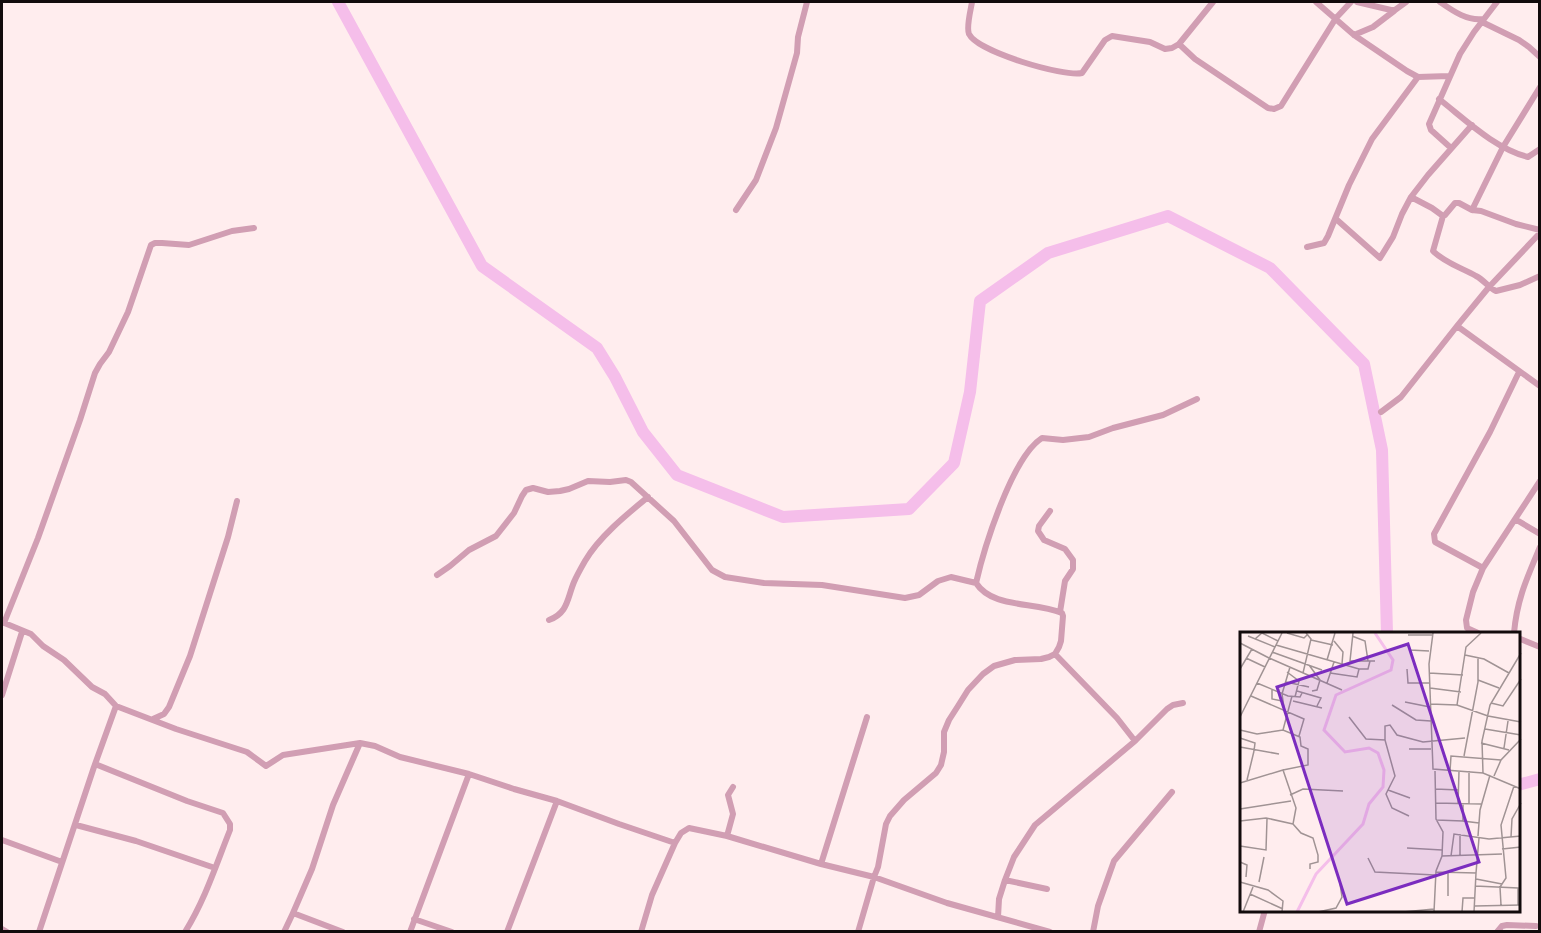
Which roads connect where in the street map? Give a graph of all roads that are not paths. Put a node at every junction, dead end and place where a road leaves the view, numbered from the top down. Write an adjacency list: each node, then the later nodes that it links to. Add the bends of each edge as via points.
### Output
1 (807, 2): 25 (street, via 783,107 756,180)
2 (972, 2): 14 (street, via 968,30 973,39 1049,71 1082,73 1112,36 1150,42 1165,49)
3 (1213, 2): 14 (street)
4 (1316, 2): 11 (street)
5 (1351, 2): 11 (street)
6 (1357, 2): 10 (street)
7 (1406, 2): 10 (street)
8 (1442, 2): 12 (street, via 1467,18)
9 (1497, 2): 12 (street)
10 (1395, 10): 13 (street)
11 (1336, 18): 13 (street); 14 (street, via 1281,106 1274,109 1195,59)
12 (1482, 20): 15 (street, via 1519,40); 16 (street)
13 (1354, 36): 17 (street)
14 (1179, 44)
15 (1539, 57)
16 (1449, 76): 17 (street); 19 (street)
17 (1418, 77): 28 (street, via 1372,139)
18 (1539, 87): 21 (street)
19 (1439, 99): 20 (street); 22 (street, via 1429,126)
20 (1472, 125): 21 (street); 22 (street)
21 (1503, 147): 23 (street, via 1528,157); 26 (street)
22 (1451, 148): 24 (street)
23 (1539, 149)
24 (1411, 198): 27 (street); 28 (street, via 1380,258)
25 (736, 210)
26 (1472, 210): 27 (street, via 1457,202); 30 (street)
27 (1443, 216): 33 (street, via 1434,252)
28 (1336, 219): 31 (street, via 1324,243)
29 (254, 228): 51 (street, via 189,245 151,245 128,312 95,373 38,538)
30 (1539, 232): 33 (street)
31 (1307, 247)
32 (1539, 276): 33 (street, via 1500,291)
33 (1489, 287): 34 (street)
34 (1457, 326): 35 (street); 38 (street, via 1401,397)
35 (1519, 372): 36 (street); 46 (street, via 1434,534 1435,543)
36 (1539, 386)
37 (1197, 399): 48 (street, via 1163,415 1089,437 1039,439 1019,465 1004,498)
38 (1381, 412)
39 (1539, 481): 43 (street)
40 (648, 497): 47 (street, via 628,480 588,481 551,492 530,488 496,536 463,553); 48 (street, via 684,532 707,565 725,577 822,585 905,598 919,595 951,577); 50 (street, via 623,517 586,559 564,610)
41 (237, 501): 62 (street, via 190,656 169,707)
42 (1050, 511): 49 (street, via 1038,531 1044,540 1065,549 1073,564 1065,580)
43 (1515, 519): 44 (street); 46 (street)
44 (1539, 534)
45 (1539, 547): 54 (street, via 1519,599)
46 (1483, 568): 53 (street, via 1466,620 1467,628)
47 (436, 575)
48 (976, 583): 49 (street, via 1001,601)
49 (1060, 612): 57 (street, via 1063,616)
50 (549, 620)
51 (3, 623): 52 (street)
52 (22, 632): 58 (street); 60 (street, via 31,634)
53 (1476, 632)
54 (1514, 632)
55 (1520, 639): 56 (street)
56 (1539, 647)
57 (1055, 654): 63 (street); 77 (street, via 994,666 968,690 944,732 941,765 890,816)
58 (2, 695)
59 (1183, 703): 63 (street, via 1167,709)
60 (117, 706): 62 (street); 65 (street)
61 (867, 717): 75 (street)
62 (152, 719): 64 (street, via 247,752 266,766 283,755)
63 (1135, 741): 78 (street, via 1035,825 1014,857)
64 (360, 743): 66 (street); 81 (street)
65 (95, 764): 70 (street); 76 (street, via 223,813 230,830)
66 (469, 774): 69 (street); 83 (street)
67 (733, 787): 71 (street, via 728,795 732,814)
68 (1172, 792): 97 (street, via 1112,865)
69 (557, 801): 73 (street); 93 (street)
70 (76, 825): 74 (street); 76 (street)
71 (727, 836): 73 (street, via 688,828); 75 (street)
72 (2, 840): 74 (street)
73 (675, 843): 94 (street)
74 (62, 862): 87 (street)
75 (821, 864): 77 (street)
76 (215, 868): 88 (street)
77 (874, 877): 82 (street); 95 (street)
78 (1005, 880): 79 (street); 82 (street)
79 (1047, 890)
80 (1264, 912): 98 (street)
81 (293, 913): 89 (street); 90 (street)
82 (998, 917): 96 (street)
83 (414, 919): 91 (street); 92 (street)
84 (1536, 926): 99 (street, via 1507,925)
85 (2, 929): 86 (street)
86 (6, 932)
87 (39, 932)
88 (185, 932)
89 (284, 932)
90 (343, 932)
91 (410, 932)
92 (452, 932)
93 (507, 932)
94 (641, 932)
95 (858, 932)
96 (1050, 932)
97 (1093, 932)
98 (1259, 932)
99 (1497, 932)

